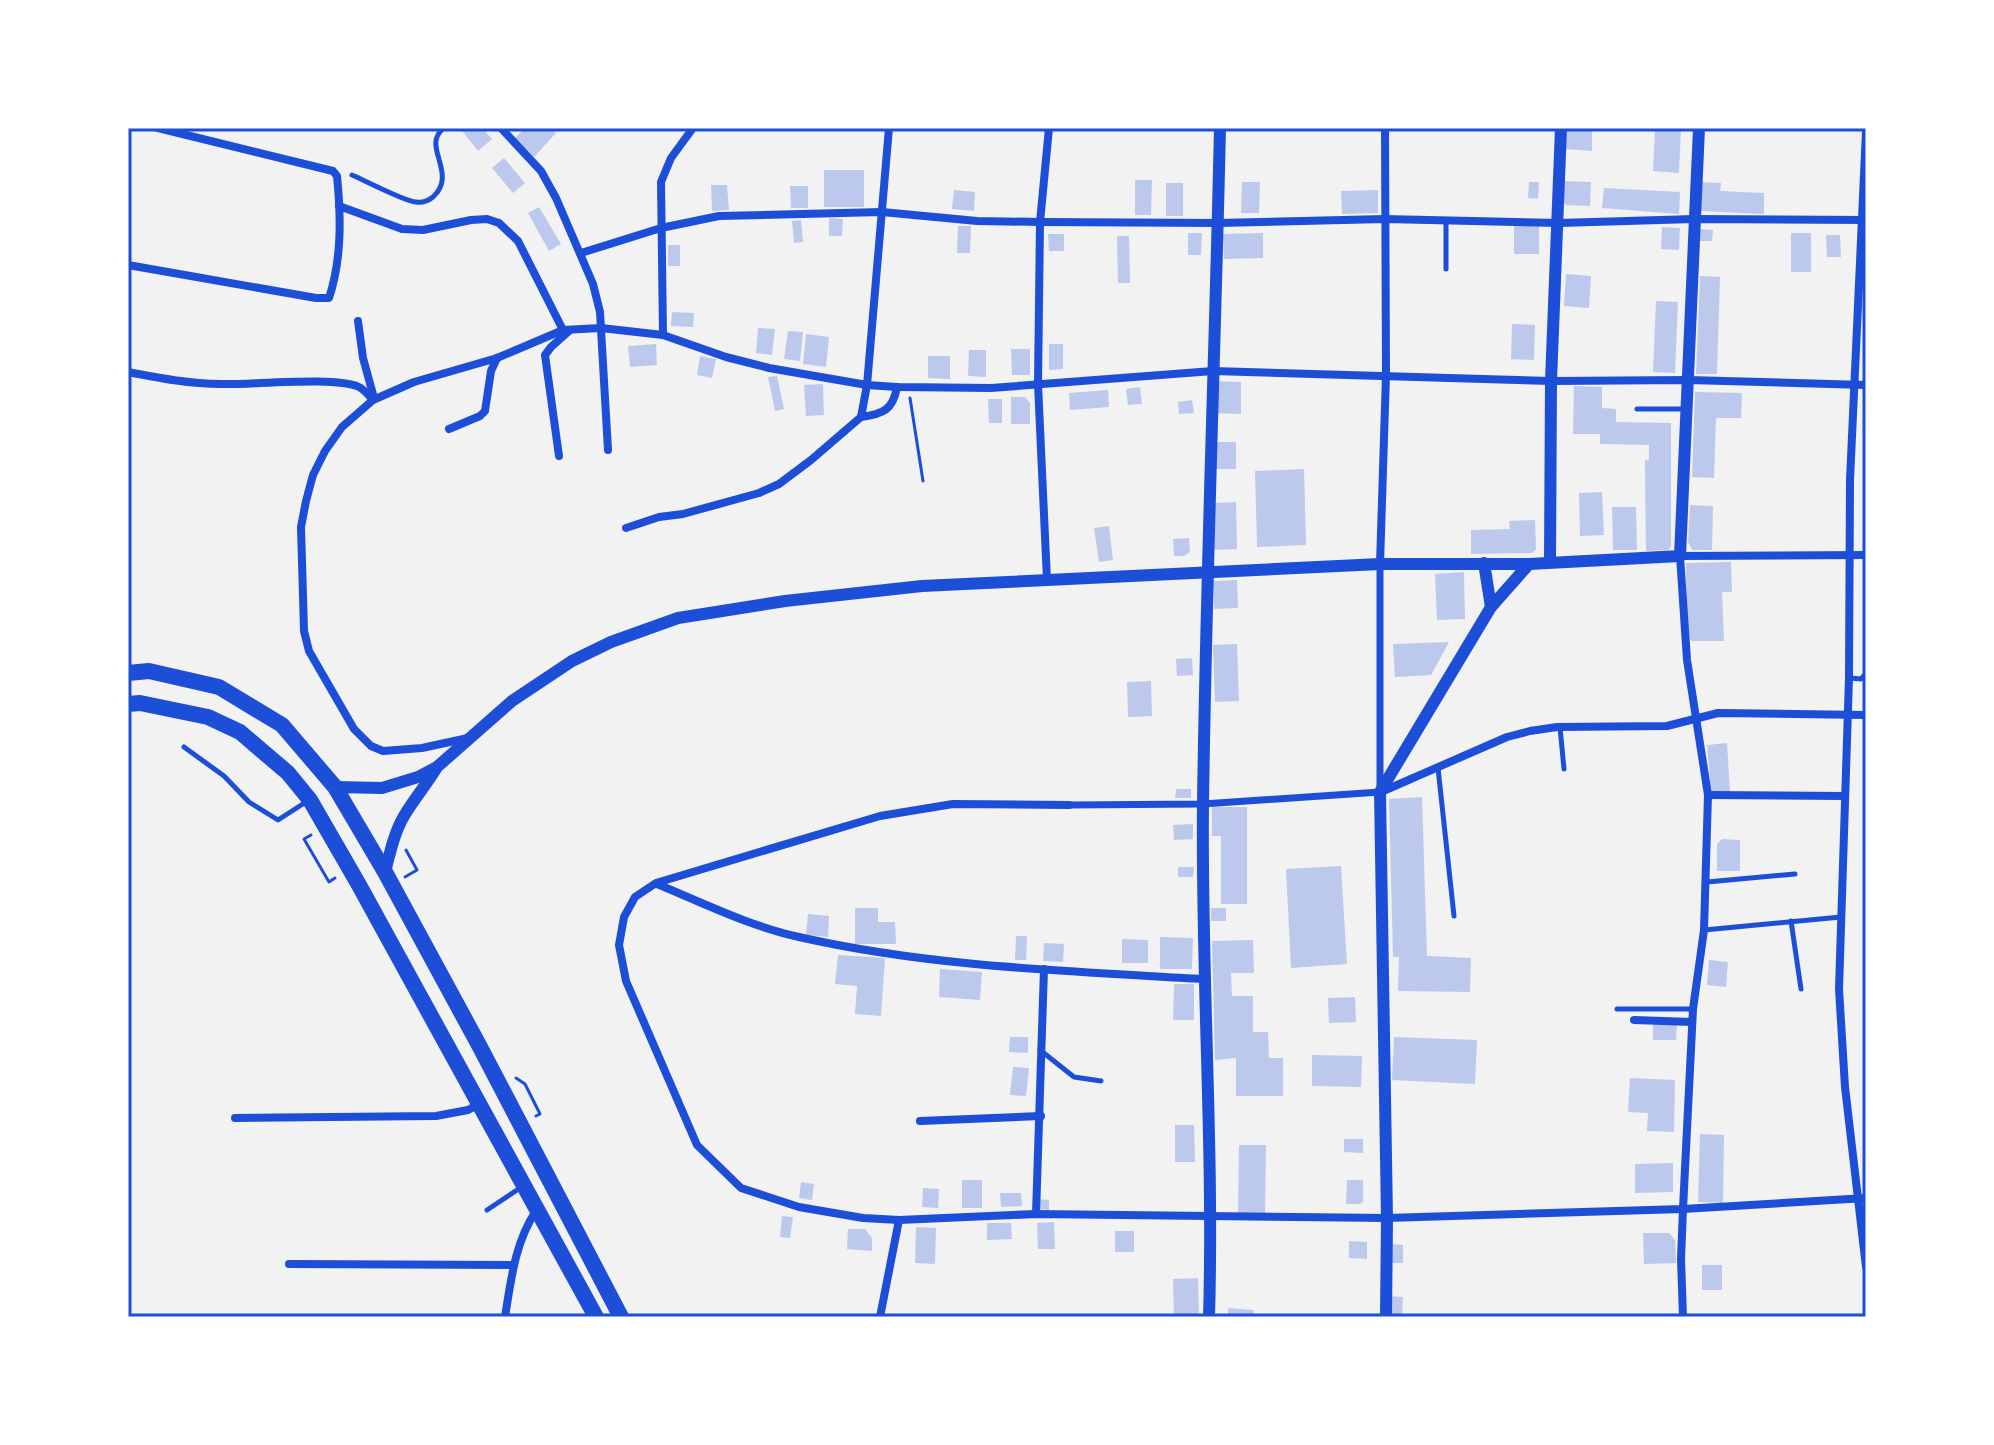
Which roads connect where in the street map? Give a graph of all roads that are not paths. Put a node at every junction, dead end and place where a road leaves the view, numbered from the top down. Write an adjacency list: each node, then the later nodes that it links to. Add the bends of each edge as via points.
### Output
1 (158, 128): 13 (street, via 328,168 337,176)
2 (444, 128): 12 (lane, via 435,140 443,181 429,201 414,203)
3 (501, 128): 23 (street, via 541,171)
4 (693, 128): 22 (street, via 661,182)
5 (889, 128): 14 (street)
6 (1049, 128): 19 (street)
7 (1220, 128): 20 (street)
8 (1385, 128): 15 (street)
9 (1561, 128): 21 (street)
10 (1699, 128): 16 (street)
11 (1866, 131): 18 (street)
12 (352, 175)
13 (339, 206): 24 (street, via 329,298); 28 (street, via 402,229 487,219 499,223 518,241)
14 (882, 212): 19 (street); 22 (street, via 719,216); 38 (street)
15 (1385, 219): 17 (street); 20 (street); 33 (street)
16 (1694, 219): 18 (street); 21 (street); 34 (street)
17 (1446, 220): 21 (street); 25 (lane)
18 (1863, 220): 37 (street)
19 (1040, 222): 20 (street); 36 (street)
20 (1218, 223): 31 (street)
21 (1559, 223): 35 (street)
22 (661, 228): 23 (street); 29 (street)
23 (581, 253): 27 (street)
24 (128, 265)
25 (1446, 269)
26 (358, 321): 41 (street)
27 (601, 328): 28 (street); 29 (street); 46 (street)
28 (568, 329): 30 (street); 47 (street, via 545,355)
29 (663, 335): 38 (street, via 769,368)
30 (497, 358): 41 (street); 45 (street, via 485,411)
31 (1213, 371): 33 (street); 36 (street); 56 (street)
32 (128, 372): 41 (street, via 223,385 339,384 361,388)
33 (1386, 375): 35 (street); 54 (street)
34 (1688, 380): 35 (street); 37 (street); 43 (street)
35 (1551, 381): 52 (street)
36 (1038, 384): 40 (street); 57 (street)
37 (1856, 384): 39 (street); 49 (street)
38 (867, 385): 40 (street); 44 (street)
39 (1866, 385)
40 (897, 387): 44 (street, via 891,406)
41 (374, 399): 67 (street, via 342,427 325,451 306,501 301,608 309,651 354,729 371,746 383,751 422,748)
42 (1637, 409): 43 (lane)
43 (1686, 409): 51 (street)
44 (861, 417): 48 (street, via 779,484)
45 (449, 429)
46 (608, 450)
47 (559, 456)
48 (626, 528)
49 (1848, 555): 50 (street); 51 (street); 61 (street)
50 (1866, 555)
51 (1680, 556): 52 (street); 65 (street)
52 (1550, 562): 55 (street)
53 (1484, 563): 54 (street); 55 (street); 58 (street)
54 (1380, 564): 56 (street); 73 (street)
55 (1529, 564): 58 (street)
56 (1210, 572): 57 (street); 77 (street)
57 (1047, 580): 67 (street, via 922,586 678,618 572,661)
58 (1491, 607): 73 (street)
59 (128, 673): 72 (highway, via 149,671 219,687 282,725)
60 (1866, 673): 61 (lane, via 1861,679)
61 (1849, 678): 63 (street)
62 (128, 704): 76 (highway, via 208,717 240,732 288,773)
63 (1846, 714): 64 (street); 65 (street, via 1718,713); 75 (street)
64 (1866, 715)
65 (1696, 718): 66 (street, via 1667,726); 74 (street)
66 (1560, 727): 70 (street, via 1507,737); 71 (lane)
67 (468, 738): 69 (street)
68 (184, 747): 76 (lane, via 278,820)
69 (437, 767): 72 (street, via 382,788); 79 (street, via 396,833)
70 (1438, 768): 73 (street); 83 (lane)
71 (1564, 769)
72 (335, 787): 79 (highway)
73 (1380, 792): 77 (street); 107 (street)
74 (1708, 795): 75 (street); 81 (street)
75 (1843, 796): 84 (street)
76 (310, 800): 96 (highway)
77 (1203, 804): 78 (street); 88 (street)
78 (1069, 805): 82 (street, via 953,804 880,816)
79 (385, 872): 114 (highway)
80 (1795, 874): 81 (lane)
81 (1707, 882): 86 (street)
82 (656, 883): 87 (street, via 798,937 954,962); 108 (street, via 635,897 624,917 619,945 626,981 697,1145 741,1188 799,1207)
83 (1454, 916)
84 (1841, 917): 85 (lane); 101 (street, via 1844,1073)
85 (1791, 921): 86 (lane); 89 (lane)
86 (1704, 930): 91 (street)
87 (1044, 969): 88 (street); 94 (street)
88 (1203, 979): 106 (street)
89 (1801, 989)
90 (1617, 1009): 91 (lane)
91 (1693, 1009): 93 (street)
92 (1634, 1020): 93 (street)
93 (1692, 1022): 102 (street)
94 (1039, 1049): 95 (lane, via 1074,1077); 97 (street)
95 (1101, 1081)
96 (479, 1104): 98 (street, via 436,1116); 100 (highway)
97 (1041, 1116): 99 (street); 105 (street)
98 (235, 1118)
99 (920, 1121)
100 (524, 1186): 103 (lane); 104 (highway)
101 (1863, 1198): 102 (street); 111 (street)
102 (1683, 1209): 107 (street); 118 (street)
103 (487, 1210)
104 (537, 1211): 110 (street); 113 (highway)
105 (1036, 1214): 106 (street); 108 (street)
106 (1212, 1217): 107 (street); 116 (street)
107 (1387, 1218): 117 (street)
108 (899, 1220): 115 (street)
109 (289, 1264): 110 (street)
110 (513, 1265): 112 (street)
111 (1866, 1267)
112 (505, 1317)
113 (596, 1317)
114 (621, 1317)
115 (880, 1317)
116 (1209, 1317)
117 (1386, 1317)
118 (1683, 1317)

